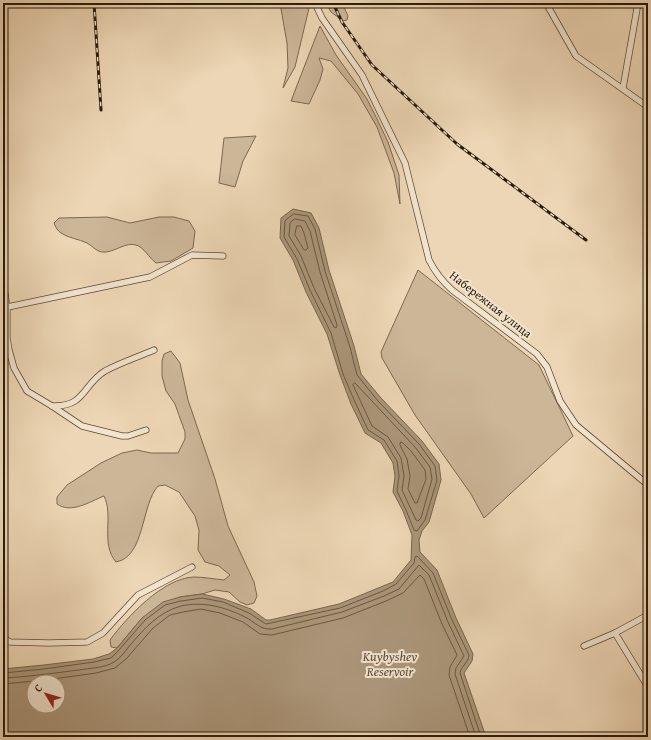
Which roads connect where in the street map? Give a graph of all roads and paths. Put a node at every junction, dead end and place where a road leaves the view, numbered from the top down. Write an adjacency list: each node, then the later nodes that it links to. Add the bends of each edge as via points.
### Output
1 (315, 3): 12 (street, Набережная улица, via 322,18 362,75 405,163 429,260 435,272 452,290 537,354 547,367 560,401 576,425)
2 (546, 3): 4 (street, via 576,56)
3 (638, 3): 4 (street)
4 (623, 88): 5 (street)
5 (648, 107)
6 (223, 256): 8 (street, via 192,256 150,277)
7 (3, 280): 8 (street)
8 (5, 308): 10 (street, via 7,338 14,368 27,391)
9 (154, 350): 10 (street, via 104,372 69,405)
10 (52, 406): 11 (street, via 75,423 91,429 122,436)
11 (146, 430)
12 (648, 485)
13 (192, 567): 16 (street, via 138,595 103,633 87,642 10,642)
14 (648, 615): 15 (street)
15 (615, 633): 17 (street); 18 (street)
16 (3, 638)
17 (584, 646)
18 (648, 687)

